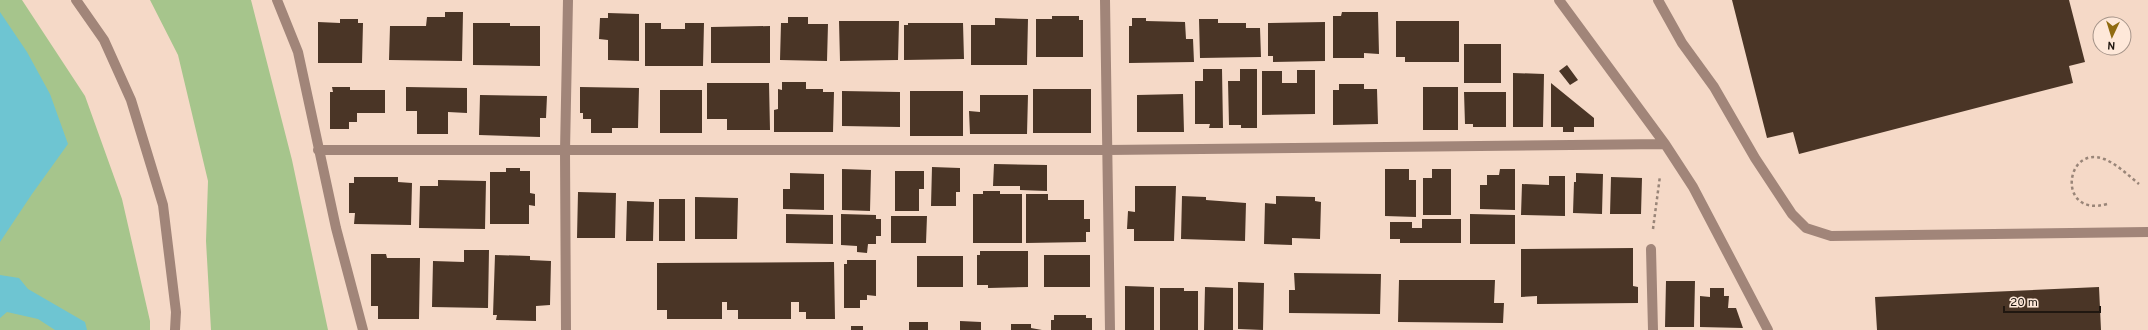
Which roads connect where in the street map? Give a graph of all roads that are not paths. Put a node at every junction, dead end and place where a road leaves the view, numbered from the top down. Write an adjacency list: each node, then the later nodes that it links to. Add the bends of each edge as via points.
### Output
1 (76, 0): 13 (street, via 104,40 131,100 163,205 176,312)
2 (277, 0): 8 (street, via 298,52)
3 (568, 0): 10 (street)
4 (1105, 0): 9 (street)
5 (1559, 0): 7 (street)
6 (1658, 0): 11 (street, via 1682,43 1714,88 1759,164 1792,214 1806,228 1832,236)
7 (1665, 144): 9 (street); 18 (street, via 1693,187)
8 (318, 150): 10 (street); 14 (street)
9 (1108, 150): 10 (street); 16 (street)
10 (565, 151): 15 (street)
11 (2148, 232)
12 (1651, 249): 17 (street)
13 (175, 330)
14 (363, 330)
15 (566, 330)
16 (1110, 330)
17 (1653, 330)
18 (1768, 330)

